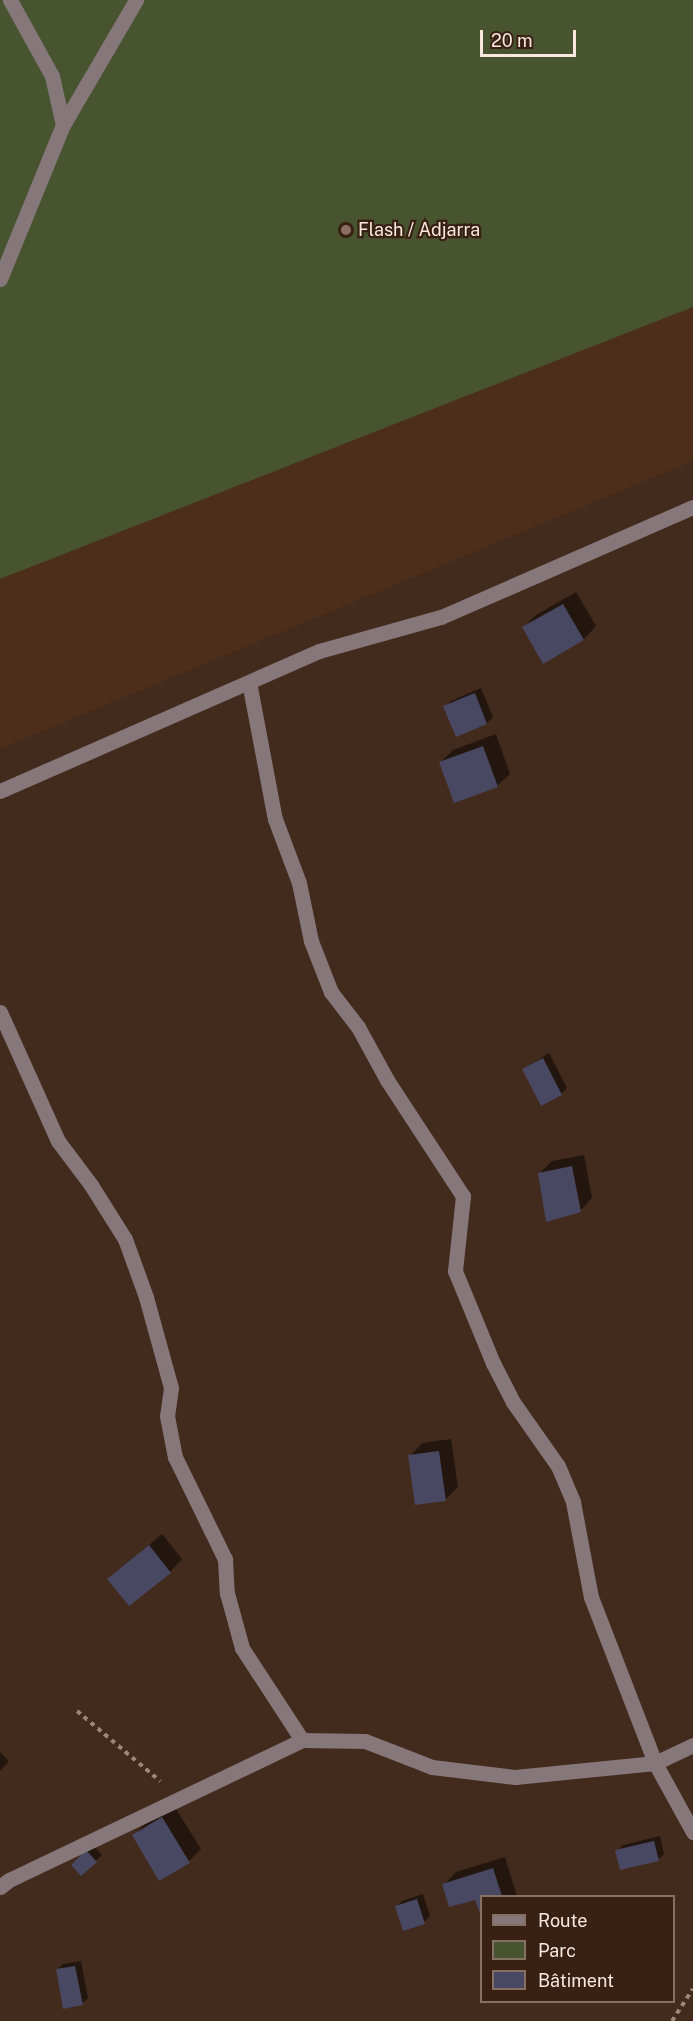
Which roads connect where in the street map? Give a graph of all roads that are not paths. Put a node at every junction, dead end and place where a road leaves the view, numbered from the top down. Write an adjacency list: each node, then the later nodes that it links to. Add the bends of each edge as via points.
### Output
1 (10, 0): 3 (street, via 52,75)
2 (136, 0): 3 (street)
3 (63, 125): 4 (street)
4 (0, 279)
5 (693, 507): 6 (street, via 441,617 319,651)
6 (249, 682): 7 (street); 11 (street, via 275,819 300,883 311,941 331,992 463,1196 455,1271 493,1363 513,1402 558,1467 573,1502 591,1597)
7 (0, 791)
8 (0, 1012): 9 (street, via 58,1141 125,1239 171,1388 166,1416 175,1457 225,1559 227,1593 242,1648)
9 (302, 1740): 11 (street, via 365,1742 432,1767 515,1777); 13 (street)
10 (693, 1745): 11 (street)
11 (656, 1763): 12 (street)
12 (693, 1832)
13 (0, 1887)

